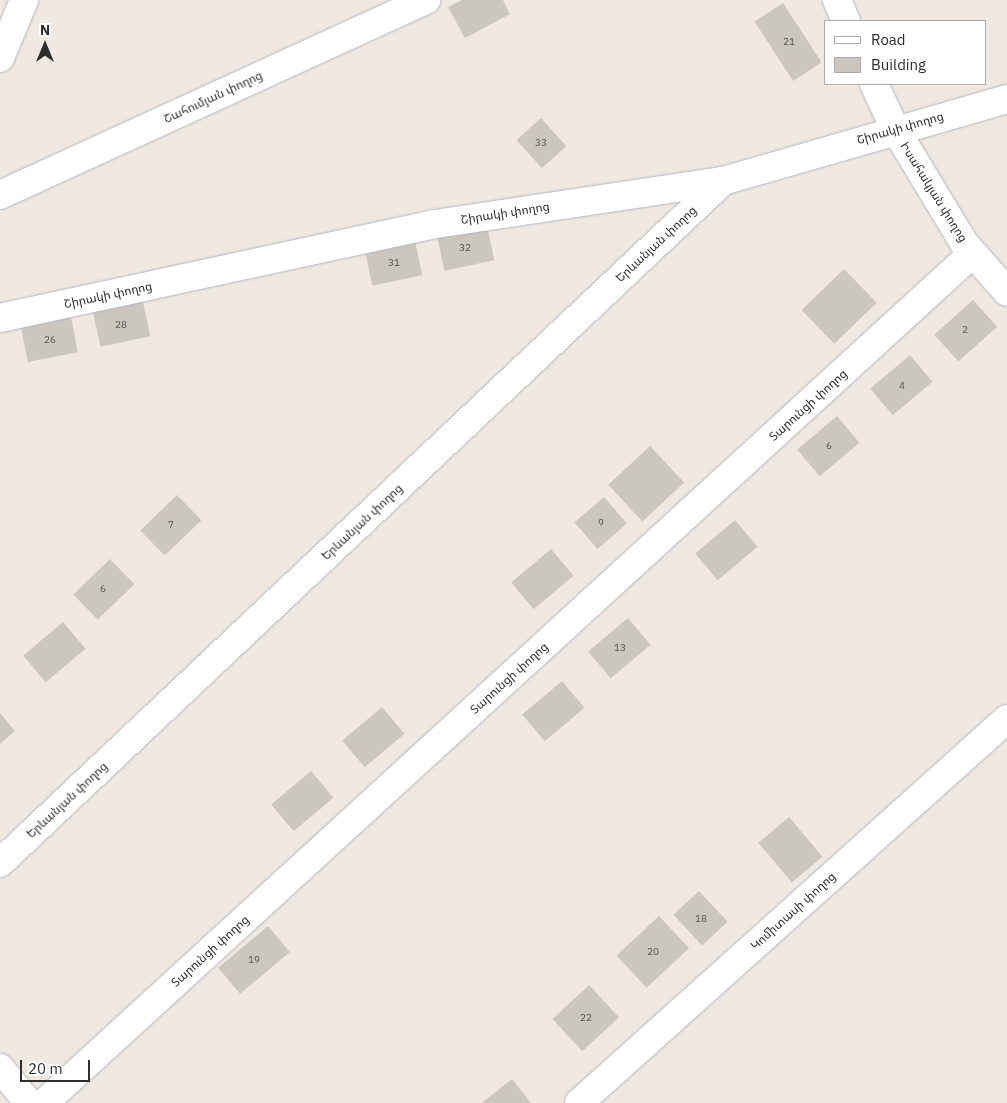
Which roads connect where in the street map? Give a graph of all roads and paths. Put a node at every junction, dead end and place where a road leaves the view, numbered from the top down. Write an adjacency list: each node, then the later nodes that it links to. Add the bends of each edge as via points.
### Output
1 (24, 0): 5 (street)
2 (426, 0): 10 (street, Շահումյան փողոց)
3 (837, 0): 4 (street)
4 (846, 20)
5 (0, 58)
6 (874, 85): 8 (street, Իսահակյան փողոց)
7 (1007, 99): 8 (street, Շիրակի փողոց)
8 (894, 129): 9 (street, Շիրակի փողոց); 11 (street, Իսահակյան փողոց)
9 (723, 180): 13 (street, Շիրակի փողոց, via 435,224); 15 (street, Երևանյան փողոց)
10 (0, 195)
11 (973, 253): 12 (street, Իսահակյան փողոց); 18 (street, Տարունցի փողոց)
12 (1007, 292)
13 (0, 318)
14 (1007, 719): 19 (street, Կոմիտասի փողոց)
15 (0, 863)
16 (0, 1068): 17 (street)
17 (29, 1103)
18 (44, 1103)
19 (579, 1103)

